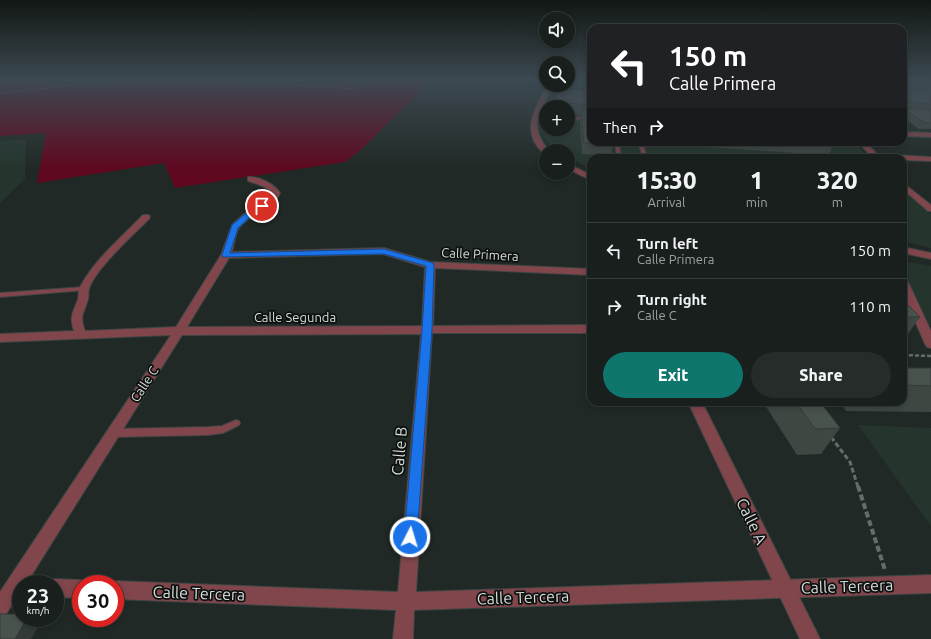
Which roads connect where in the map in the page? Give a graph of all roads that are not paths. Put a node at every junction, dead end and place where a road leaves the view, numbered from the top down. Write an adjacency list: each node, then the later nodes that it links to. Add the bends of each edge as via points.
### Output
1 (540, 109): 6 (street, via 532,126 533,137)
2 (587, 118): 3 (lane)
3 (575, 119)
4 (907, 134): 5 (street)
5 (931, 135)
6 (539, 145)
7 (865, 146): 8 (street)
8 (873, 154)
9 (907, 158): 10 (street)
10 (931, 159)
11 (575, 170): 12 (street)
12 (587, 176)
13 (251, 180): 18 (street, Calle C, via 273,188 276,193 274,199 234,227)
14 (907, 188): 15 (street)
15 (931, 209)
16 (146, 217): 22 (street, via 96,269)
17 (907, 251): 19 (street)
18 (226, 255): 20 (street, Calle Primera, via 384,251); 27 (street, Calle C)
19 (931, 256)
20 (430, 265): 21 (street, Calle Primera); 26 (street, Calle B)
21 (587, 272)
22 (84, 289): 24 (lane); 28 (street, via 76,321)
23 (907, 291): 30 (street)
24 (0, 295)
25 (587, 329): 26 (street, Calle Segunda)
26 (427, 330): 27 (street, Calle Segunda); 38 (street, Calle B)
27 (179, 331): 28 (street, Calle Segunda); 33 (street, Calle C)
28 (81, 335): 29 (street, Calle Segunda)
29 (0, 338)
30 (931, 344)
31 (698, 406): 36 (street, Calle A)
32 (236, 423): 33 (lane, via 223,429)
33 (112, 433): 35 (street, Calle C)
34 (931, 584): 36 (street, Calle Tercera)
35 (11, 587): 39 (street, Calle C)
36 (785, 588): 38 (street, Calle Tercera); 41 (street, Calle A)
37 (124, 590): 38 (street, Calle Tercera)
38 (406, 600): 40 (street, Calle B)
39 (0, 608)
40 (402, 639)
41 (810, 639)

